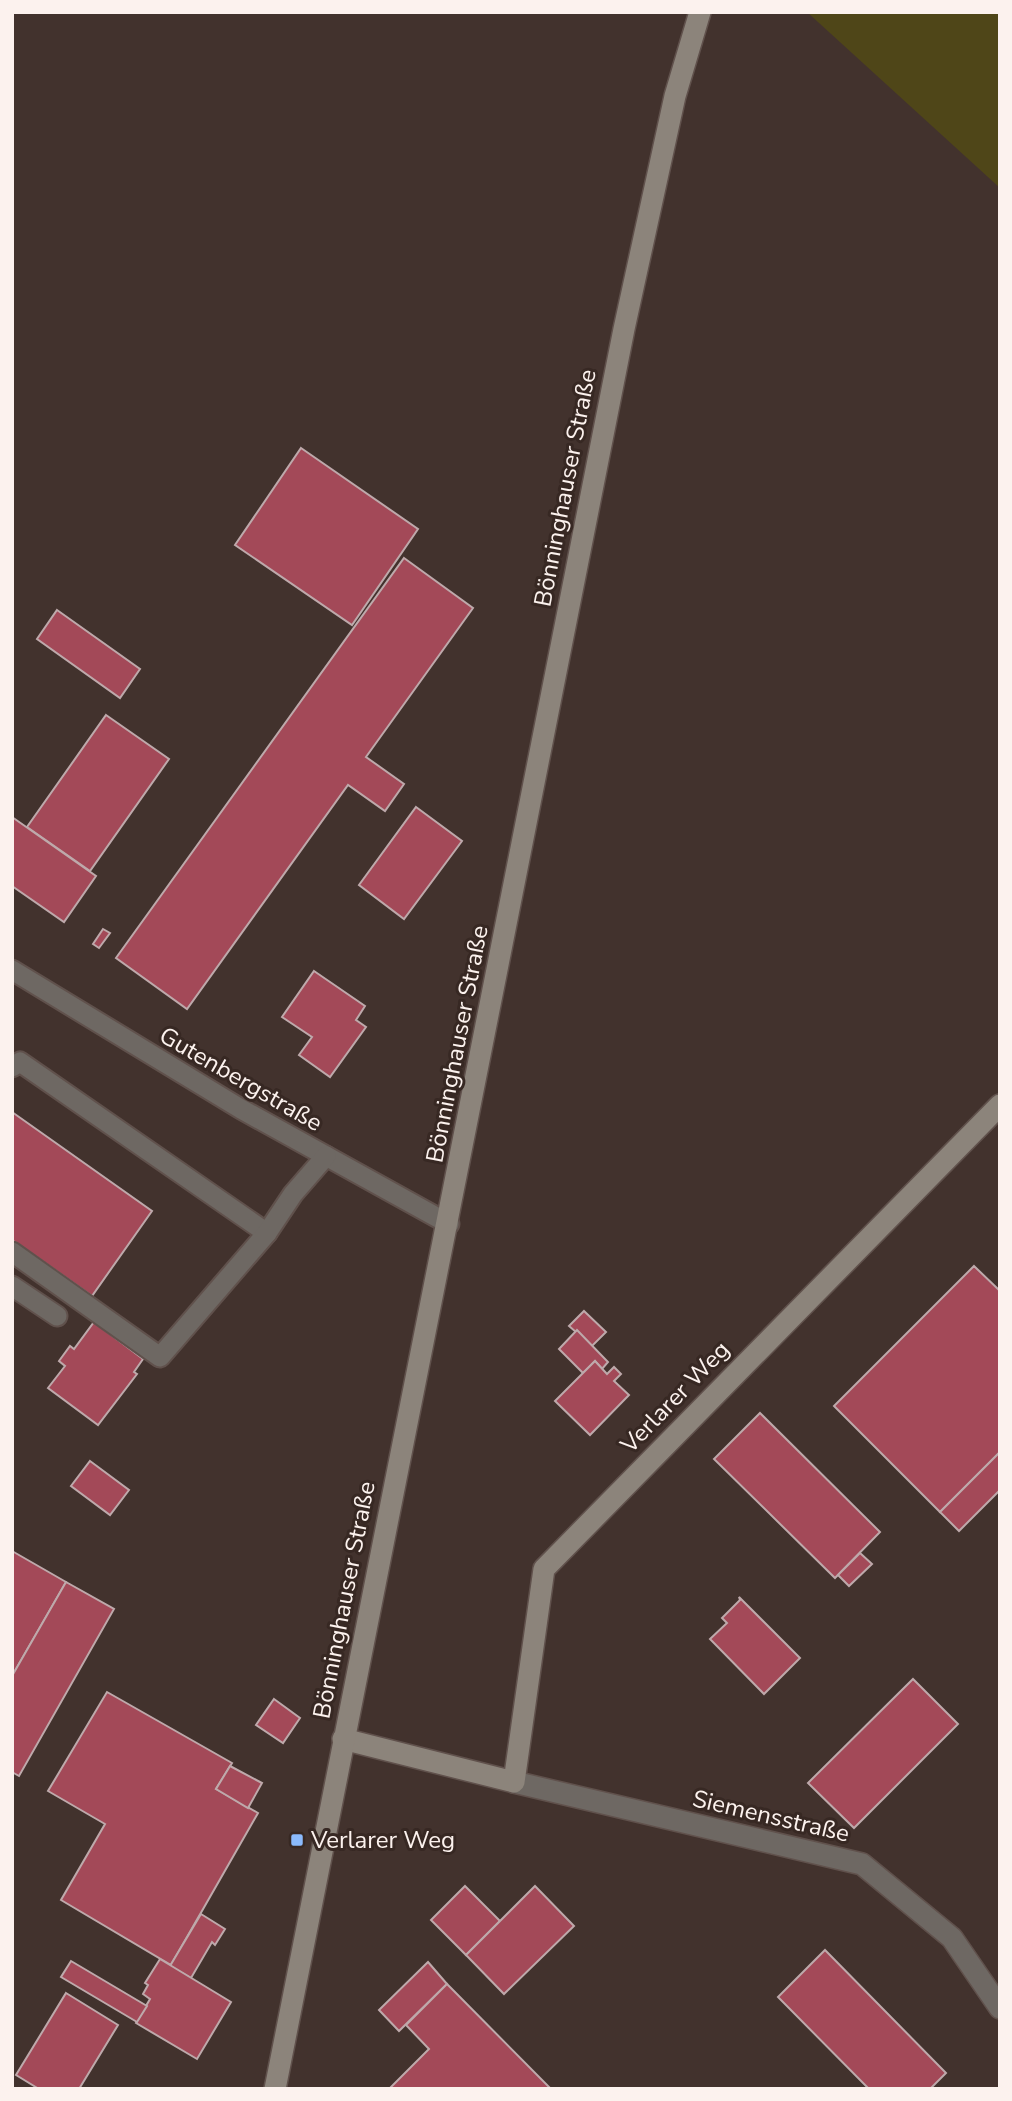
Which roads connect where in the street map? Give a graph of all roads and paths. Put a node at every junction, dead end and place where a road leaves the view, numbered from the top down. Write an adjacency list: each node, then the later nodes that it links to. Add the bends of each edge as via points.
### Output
1 (700, 12): 6 (main road, Bönninghauser Straße, via 675,96 624,329)
2 (12, 970): 5 (lane, Gutenbergstraße, via 241,1110)
3 (12, 1067): 7 (lane, via 20,1062)
4 (1000, 1105): 12 (main road, Verlarer Weg, via 544,1569)
5 (326, 1156): 6 (lane, Gutenbergstraße); 7 (lane)
6 (449, 1224): 11 (main road, Bönninghauser Straße)
7 (267, 1233): 8 (lane, via 160,1357)
8 (12, 1252)
9 (12, 1286): 10 (lane)
10 (57, 1316)
11 (343, 1739): 12 (main road); 14 (main road, Bönninghauser Straße)
12 (514, 1782): 13 (street, Siemensstraße, via 862,1864 952,1938)
13 (1000, 2008)
14 (275, 2089)

